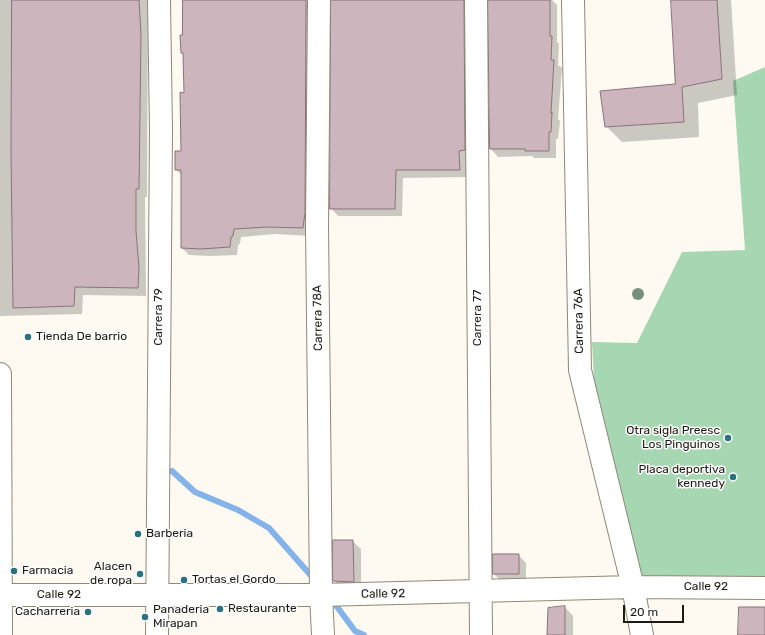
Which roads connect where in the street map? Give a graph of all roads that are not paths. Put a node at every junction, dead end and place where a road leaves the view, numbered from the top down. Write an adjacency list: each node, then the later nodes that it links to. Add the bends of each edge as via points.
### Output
1 (159, 0): 9 (street, Carrera 79, via 161,130)
2 (319, 0): 11 (street, Carrera 78A, via 317,226)
3 (476, 0): 8 (street, Carrera 77)
4 (573, 0): 6 (street, Carrera 76A, via 580,370)
5 (0, 374): 10 (street)
6 (633, 587): 7 (street, Calle 92); 8 (street, Calle 92); 16 (street, Carrera 76A)
7 (765, 588)
8 (480, 592): 11 (street, Calle 92); 15 (street, Carrera 77)
9 (157, 594): 10 (street, Calle 92); 11 (street, Calle 92); 13 (street, Carrera 79)
10 (1, 595): 12 (street)
11 (321, 595): 14 (street, Carrera 78A)
12 (1, 635)
13 (157, 635)
14 (323, 635)
15 (481, 635)
16 (642, 635)

